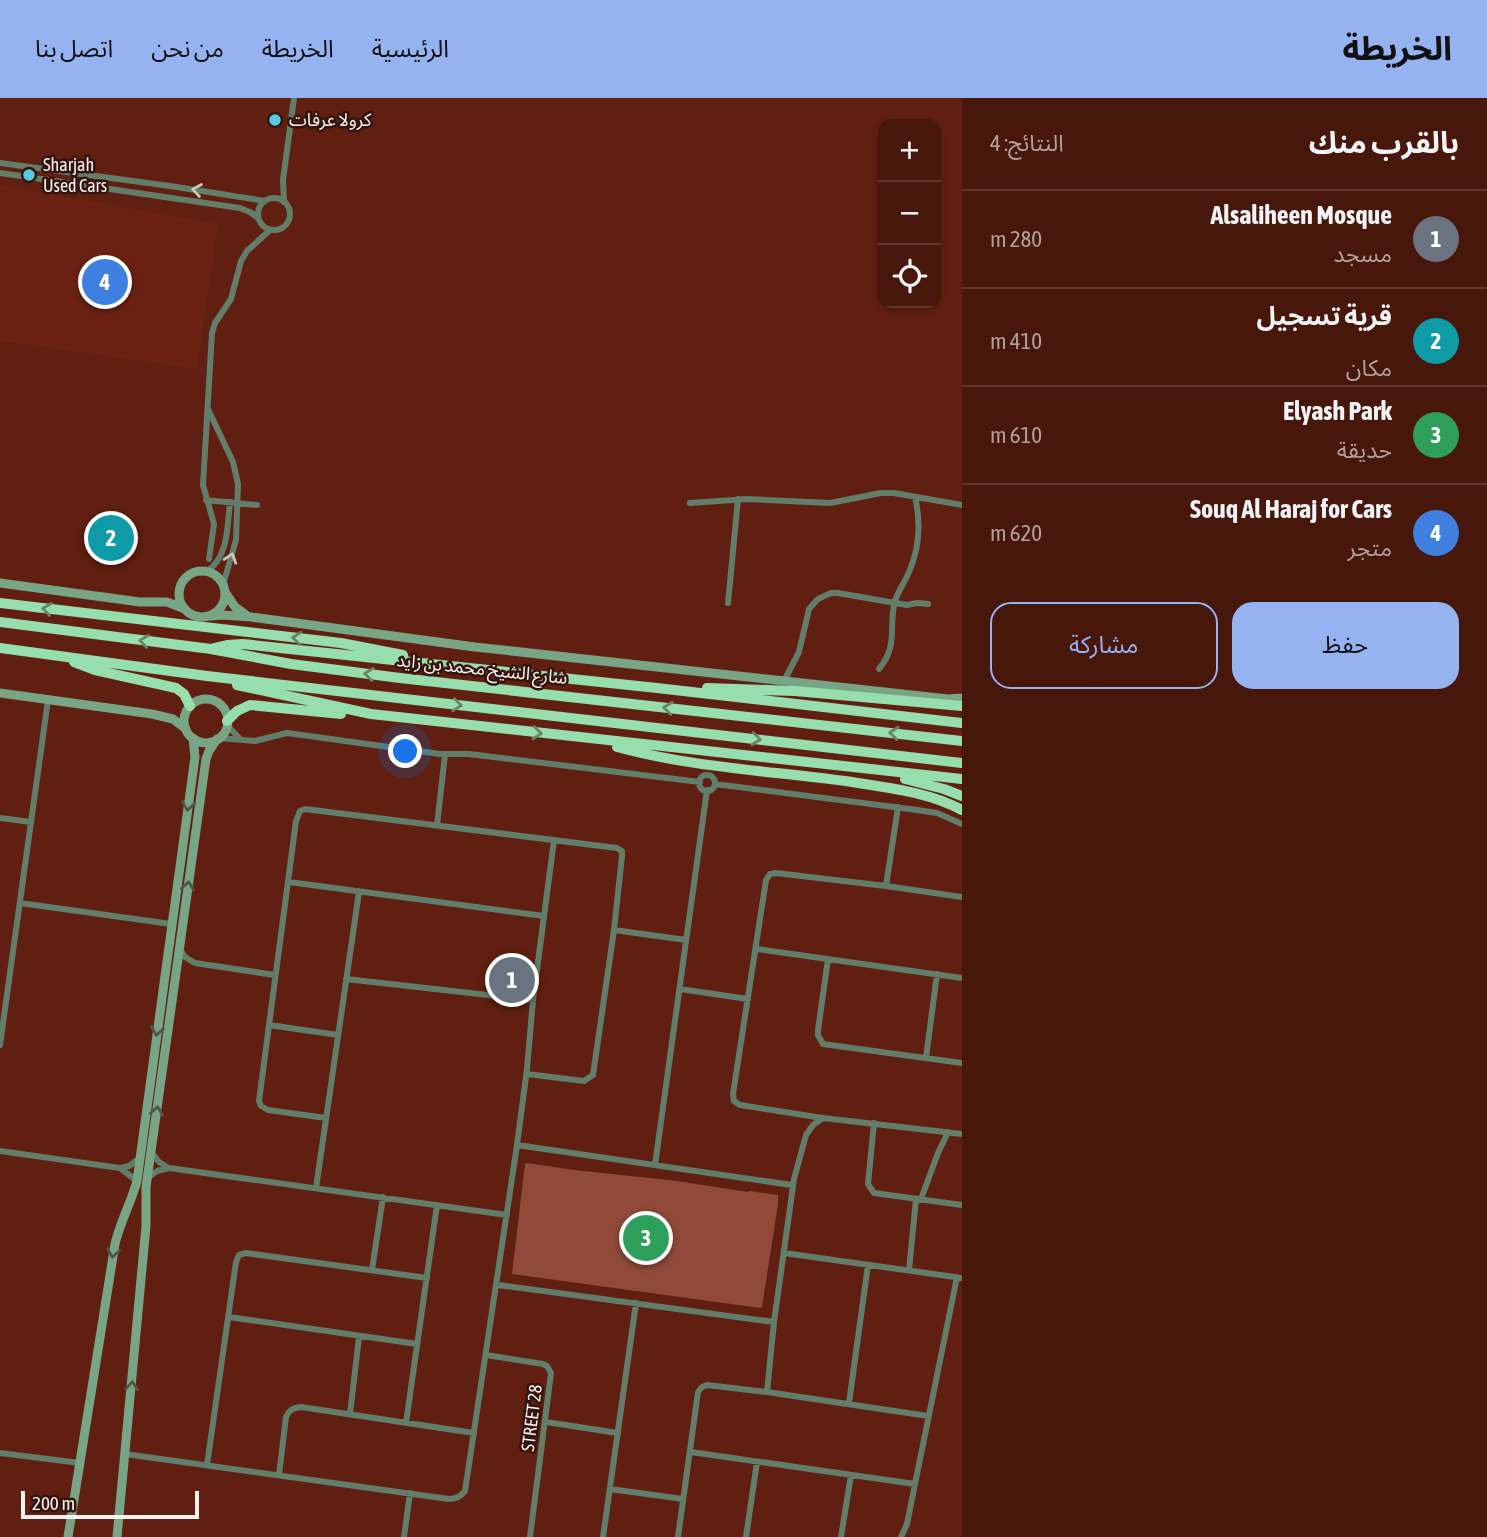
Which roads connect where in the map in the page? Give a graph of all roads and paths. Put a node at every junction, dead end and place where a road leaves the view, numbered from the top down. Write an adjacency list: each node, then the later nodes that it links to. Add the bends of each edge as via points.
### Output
1 (294, 98): 5 (street)
2 (0, 163): 4 (street, one-way to 2)
3 (0, 173): 6 (street, via 240,208)
4 (265, 201): 5 (street, via 275,198); 6 (street)
5 (284, 202): 7 (street, via 288,221 281,229)
6 (258, 218): 7 (street)
7 (270, 230): 8 (street, via 241,261 231,299 213,328)
8 (207, 407): 11 (street); 13 (street, via 235,470)
9 (915, 497): 10 (street, via 881,493 830,503); 16 (street); 25 (street, via 917,548)
10 (738, 499): 14 (street); 24 (street)
11 (206, 500): 12 (street); 17 (street, via 214,524)
12 (230, 502): 13 (street); 18 (street, via 221,556)
13 (238, 503): 15 (street); 21 (street, one-way to 13, via 235,549)
14 (690, 503)
15 (257, 505)
16 (962, 505)
17 (209, 559)
18 (206, 572): 20 (main road, via 190,575); 21 (main road, via 219,579)
19 (0, 583): 22 (main road)
20 (181, 587): 22 (main road); 27 (main road)
21 (224, 589): 28 (main road, via 222,607); 29 (main road, via 235,607)
22 (158, 601): 27 (main road)
23 (0, 603): 34 (highway, one-way to 23, via 341,643)
24 (728, 603)
25 (894, 603): 26 (street); 35 (street, via 890,651); 37 (street, via 838,593 818,598 809,610 799,652)
26 (928, 604)
27 (185, 609): 28 (main road, via 197,617)
28 (211, 616): 29 (main road)
29 (251, 617): 37 (main road)
30 (0, 622): 32 (highway, شارع الشيخ محمد بن زايد, one-way to 30)
31 (0, 648): 33 (highway)
32 (211, 649): 34 (highway, via 243,644); 55 (highway, شارع الشيخ محمد بن زايد, one-way to 32, via 400,678)
33 (62, 657): 36 (highway); 43 (highway, via 94,670 176,688 184,694)
34 (437, 664): 38 (highway)
35 (879, 669)
36 (207, 676): 45 (highway); 57 (highway, one-way to 57)
37 (784, 681): 40 (main road)
38 (657, 688): 42 (highway, via 795,691); 46 (highway)
39 (0, 693): 41 (main road)
40 (962, 698)
41 (48, 700): 44 (main road); 67 (street)
42 (962, 706)
43 (188, 708): 44 (main road, via 174,715); 48 (main road, via 201,699 214,701 224,709); 50 (main road)
44 (155, 714): 50 (main road)
45 (371, 715): 48 (highway, via 257,705 243,707); 54 (highway, one-way to 54)
46 (912, 717): 47 (highway); 49 (highway)
47 (962, 718)
48 (227, 723): 52 (main road); 53 (street)
49 (962, 723)
50 (186, 729): 51 (main road)
51 (193, 738): 52 (main road, via 203,742); 70 (main road, one-way to 70, via 195,757)
52 (218, 738): 53 (street); 72 (main road, via 206,759)
53 (242, 740): 56 (street, via 287,733)
54 (595, 740): 58 (highway); 65 (highway, via 704,764 912,793)
55 (962, 741)
56 (445, 755): 60 (street, via 470,754); 69 (street)
57 (962, 763)
58 (861, 769): 59 (highway); 63 (highway)
59 (962, 779)
60 (700, 782): 61 (street, via 708,775); 62 (street)
61 (715, 784): 62 (street); 64 (street)
62 (706, 790): 81 (street)
63 (962, 796)
64 (898, 807): 68 (street, via 937,813); 74 (street)
65 (962, 810)
66 (0, 818): 67 (street)
67 (31, 822): 77 (street)
68 (962, 824)
69 (437, 825): 71 (street); 73 (street, via 305,809 296,821)
70 (184, 832): 72 (main road, via 190,834); 79 (main road)
71 (554, 840): 78 (street); 80 (street, via 621,851)
72 (192, 855): 82 (main road, one-way to 72)
73 (289, 882): 75 (street); 88 (street)
74 (886, 886): 76 (street); 83 (street, via 770,874)
75 (359, 892): 78 (street); 90 (street)
76 (962, 897)
77 (20, 903): 79 (street); 94 (street)
78 (544, 916): 93 (street)
79 (172, 924): 109 (main road, one-way to 109)
80 (614, 930): 81 (street); 100 (street, via 593,1075 584,1081)
81 (686, 940): 91 (street)
82 (179, 948): 85 (street); 86 (main road)
83 (757, 948): 84 (street); 92 (street)
84 (828, 959): 87 (street); 98 (street, via 820,1040 828,1045)
85 (195, 962): 86 (street); 88 (street)
86 (176, 973): 108 (main road, one-way to 86)
87 (937, 974): 89 (street); 98 (street)
88 (275, 975): 95 (street)
89 (962, 978)
90 (346, 979): 93 (street); 96 (street)
91 (680, 989): 92 (street); 110 (street)
92 (748, 999): 102 (street, via 734,1101)
93 (533, 1000): 100 (street)
94 (3, 1007): 97 (street)
95 (269, 1025): 96 (street); 101 (street, via 261,1106)
96 (338, 1035): 101 (street)
97 (0, 1045)
98 (926, 1058): 99 (street)
99 (962, 1063)
100 (527, 1074): 106 (street)
101 (326, 1118): 116 (street)
102 (824, 1118): 103 (street); 115 (street, via 806,1135)
103 (874, 1123): 104 (street); 118 (street, via 870,1189)
104 (948, 1132): 105 (street); 118 (street)
105 (962, 1134)
106 (517, 1146): 110 (street); 121 (street)
107 (0, 1152): 111 (street)
108 (152, 1153): 112 (street); 113 (main road)
109 (140, 1158): 111 (street); 114 (main road)
110 (655, 1165): 115 (street)
111 (120, 1168): 114 (street)
112 (169, 1168): 113 (street); 116 (street)
113 (148, 1178): 145 (main road, one-way to 113)
114 (137, 1181): 147 (main road, one-way to 147, via 114,1244)
115 (792, 1185): 122 (street)
116 (316, 1188): 117 (street)
117 (383, 1198): 119 (street); 124 (street)
118 (918, 1199): 120 (street); 125 (street)
119 (437, 1205): 121 (street); 126 (street)
120 (962, 1205)
121 (507, 1215): 128 (street)
122 (785, 1253): 123 (street); 131 (street)
123 (868, 1265): 125 (street); 136 (street)
124 (372, 1270): 126 (street); 130 (street, via 242,1253 236,1262)
125 (909, 1270): 127 (street)
126 (427, 1278): 133 (street)
127 (959, 1278): 138 (street)
128 (498, 1284): 129 (street); 134 (street)
129 (636, 1303): 131 (street); 142 (street)
130 (229, 1317): 132 (street); 148 (street)
131 (774, 1322): 135 (street)
132 (359, 1337): 133 (street); 137 (street)
133 (417, 1344): 140 (street)
134 (486, 1355): 139 (street, STREET 28, via 550,1369); 141 (street)
135 (767, 1392): 136 (street); 143 (street, via 702,1387)
136 (849, 1403): 138 (street)
137 (350, 1415): 140 (street); 149 (street, via 291,1409)
138 (929, 1416): 151 (street)
139 (546, 1422): 142 (street); 158 (street, STREET 28)
140 (406, 1423): 141 (street)
141 (474, 1433): 153 (street, via 467,1485 461,1496 449,1499)
142 (618, 1433): 152 (street)
143 (691, 1452): 146 (street); 154 (street)
144 (0, 1453): 147 (street)
145 (125, 1454): 148 (street); 156 (main road)
146 (757, 1462): 150 (street); 161 (street)
147 (80, 1463): 155 (main road)
148 (207, 1465): 149 (street)
149 (279, 1475): 153 (street)
150 (851, 1475): 151 (street); 162 (street)
151 (915, 1484): 163 (street)
152 (610, 1489): 154 (street); 159 (street)
153 (410, 1493): 157 (street)
154 (683, 1499): 160 (street)
155 (68, 1537)
156 (117, 1537)
157 (404, 1537)
158 (530, 1537)
159 (603, 1537)
160 (678, 1537)
161 (746, 1537)
162 (841, 1537)
163 (901, 1537)

